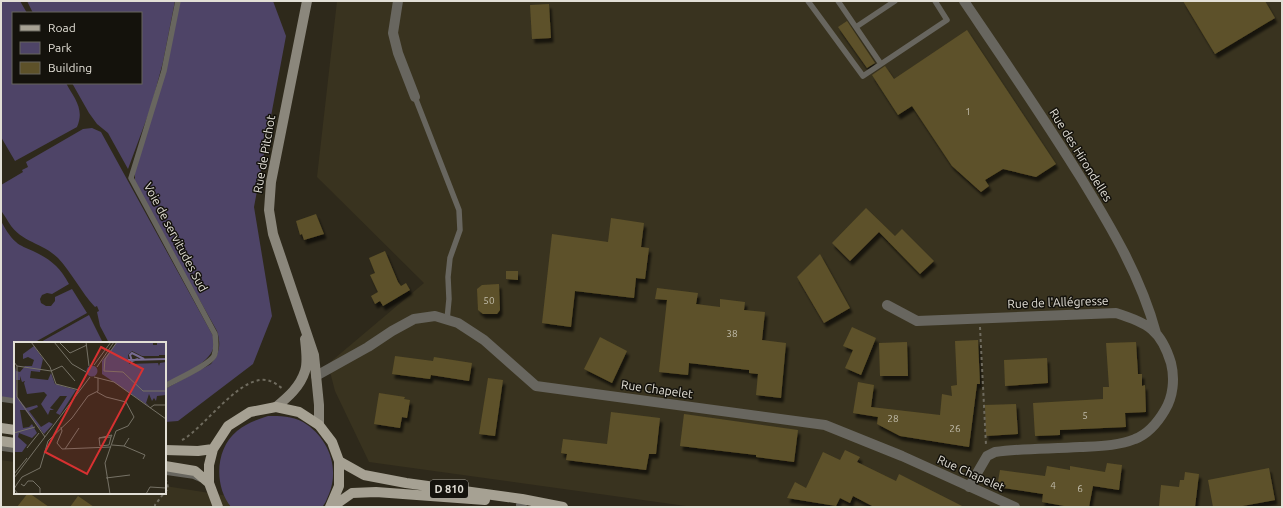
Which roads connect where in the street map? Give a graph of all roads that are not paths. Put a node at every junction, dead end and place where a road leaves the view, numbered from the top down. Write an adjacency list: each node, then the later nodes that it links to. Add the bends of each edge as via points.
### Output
1 (178, 1): 17 (lane, Voie de servitudes Sud, via 164,71 131,178 215,334 217,344 214,356 208,362)
2 (307, 1): 14 (street, Rue de Pitchot, via 271,182 269,210 273,234)
3 (398, 1): 11 (street, via 393,33)
4 (808, 1): 10 (lane, via 863,76)
5 (838, 1): 9 (lane)
6 (895, 1): 9 (lane)
7 (935, 1): 10 (lane, via 946,20)
8 (964, 1): 15 (street, Rue des Hirondelles, via 1056,137 1115,235 1138,281)
9 (856, 27): 10 (lane)
10 (881, 64)
11 (415, 97): 13 (lane, via 459,210 460,230 450,258)
12 (887, 305): 15 (street, Rue de l'Allégresse, via 917,321 1116,313 1145,323)
13 (447, 320): 16 (street, Rue Chapelet, via 435,316 414,319); 33 (street, Rue Chapelet, via 458,323 484,340 536,386 826,425)
14 (305, 331): 16 (street, via 314,355); 20 (street, via 306,370 294,391)
15 (1156, 333): 33 (street, Rue de l'Allégresse, via 1166,347 1172,367 1173,384 1170,402 1150,430 1122,444 995,452 987,456)
16 (316, 376): 21 (street)
17 (166, 385)
18 (1, 399): 19 (lane)
19 (14, 401)
20 (276, 407): 21 (main road, via 299,412); 27 (main road, via 250,412 228,426)
21 (319, 425): 30 (main road, via 332,442)
22 (1, 428): 23 (main road)
23 (14, 430)
24 (1, 441): 25 (main road)
25 (14, 443)
26 (1, 448): 28 (lane)
27 (213, 449): 29 (main road); 32 (main road)
28 (14, 450)
29 (166, 450)
30 (339, 461): 36 (main road, via 339,486); 38 (main road, D 810, via 364,474 399,482)
31 (166, 471): 32 (main road, via 195,471)
32 (209, 483): 35 (main road)
33 (969, 487): 39 (street, Rue Chapelet)
34 (522, 506): 36 (main road, D 810, via 376,492 352,493); 37 (main road, D 810)
35 (218, 507)
36 (331, 507)
37 (550, 507)
38 (563, 507)
39 (1015, 507)

